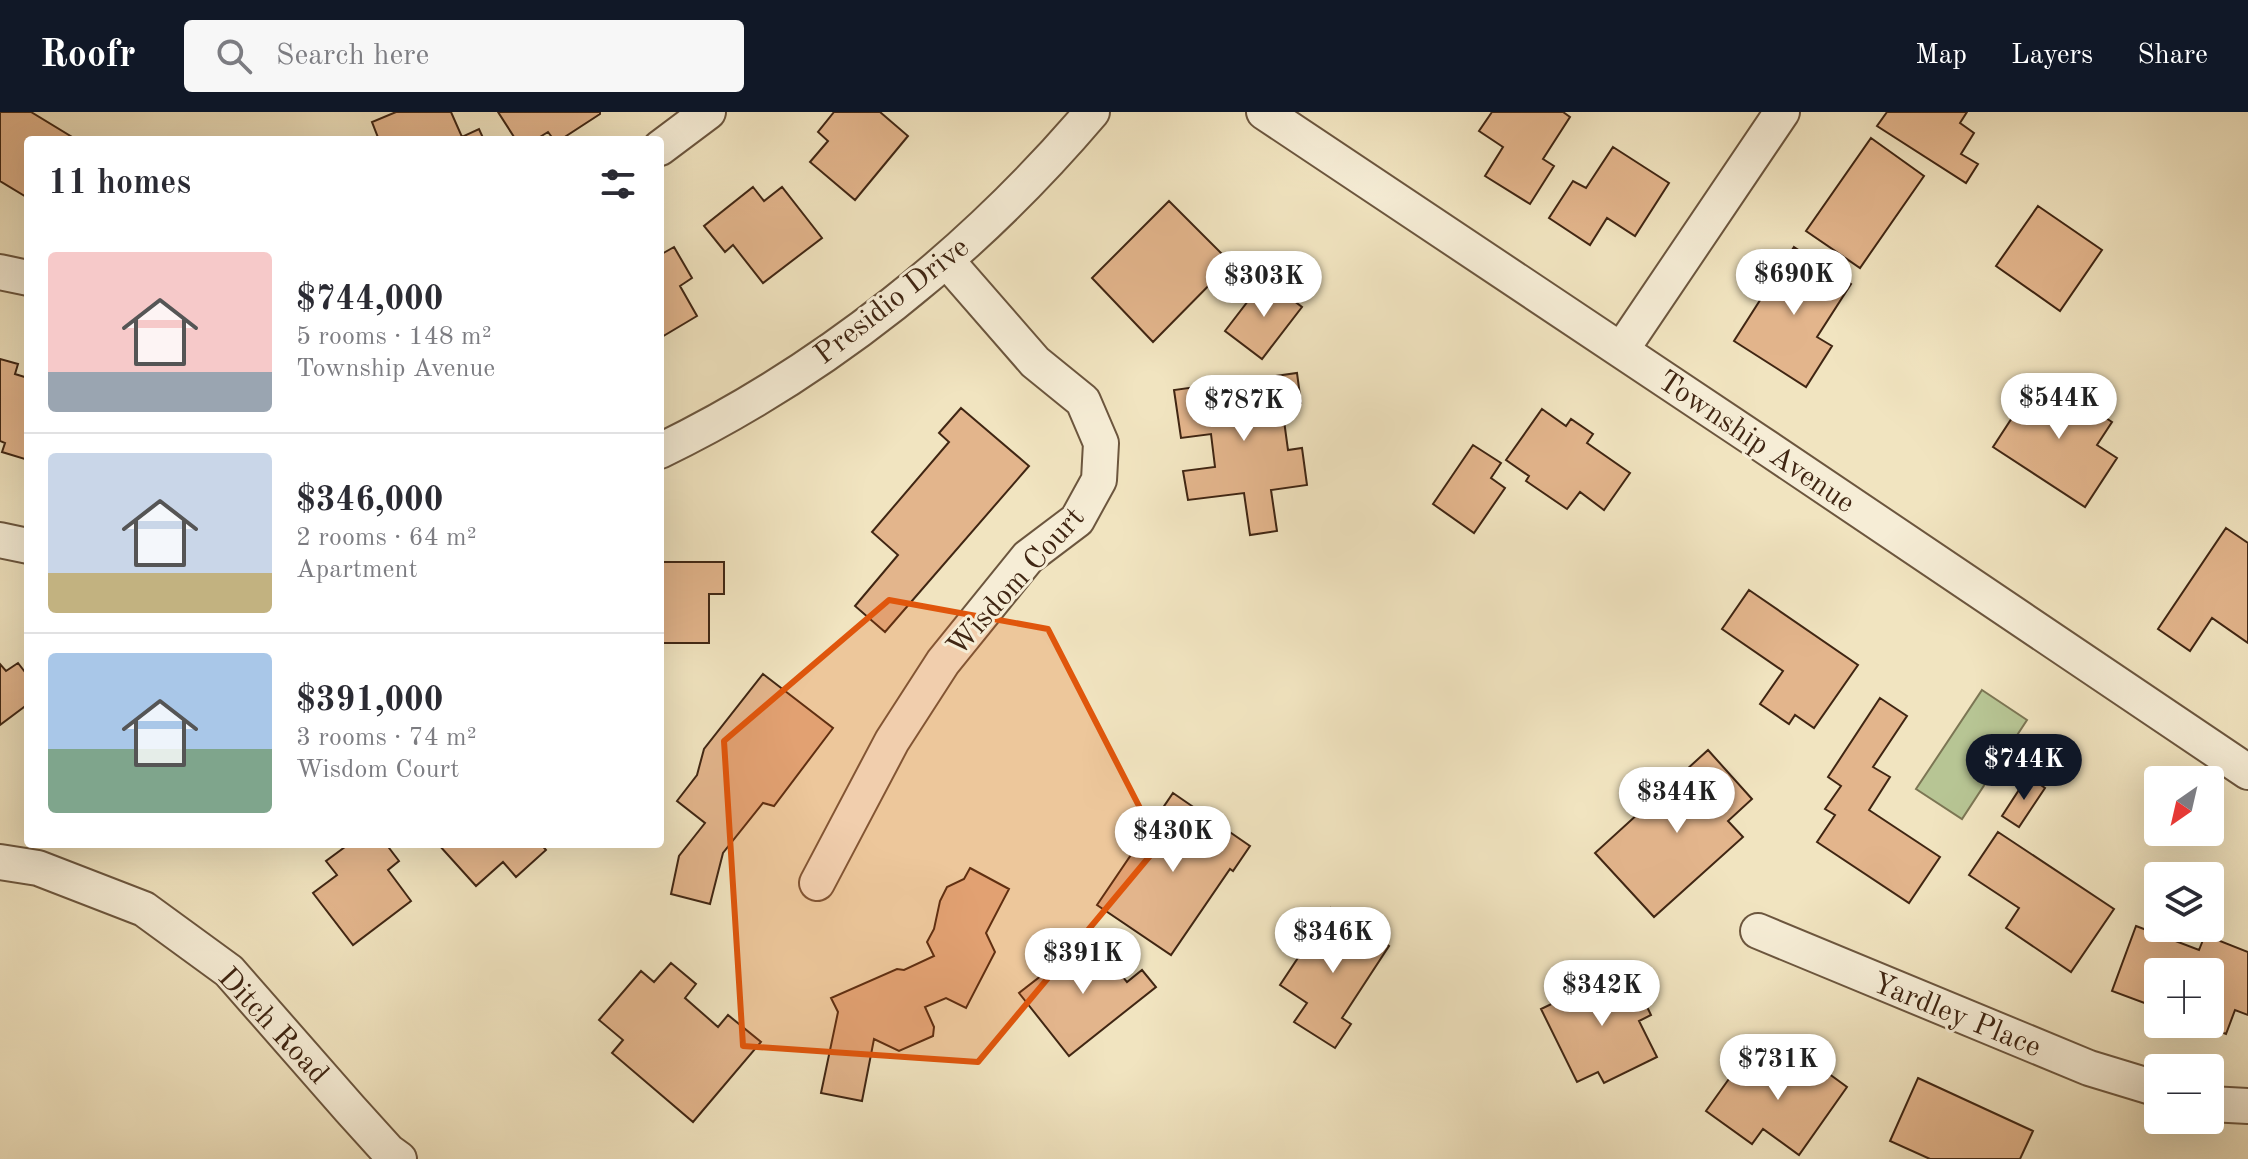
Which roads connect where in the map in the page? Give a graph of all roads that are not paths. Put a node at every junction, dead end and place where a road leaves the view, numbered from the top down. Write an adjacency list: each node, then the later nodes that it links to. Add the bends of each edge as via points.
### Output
1 (708, 112): 5 (street)
2 (1092, 112): 6 (street, Presidio Drive, via 1055,156)
3 (1264, 112): 9 (street, Township Avenue)
4 (1782, 112): 9 (street)
5 (664, 145)
6 (947, 261): 10 (street, Presidio Drive, via 812,364); 15 (street, Wisdom Court, via 1035,362 1083,401 1101,443 1099,480 1077,520 1028,557 943,662 892,741)
7 (0, 272): 8 (street)
8 (24, 277)
9 (1622, 349): 13 (street, Township Avenue)
10 (664, 449)
11 (0, 540): 12 (street)
12 (24, 545)
13 (2248, 772)
14 (0, 862): 20 (street, Ditch Road, via 38,868 144,909 229,971)
15 (817, 883)
16 (1758, 931): 17 (street, Yardley Place, via 2089,1068)
17 (2144, 1085)
18 (2224, 1105): 19 (street)
19 (2248, 1106)
20 (399, 1159)

